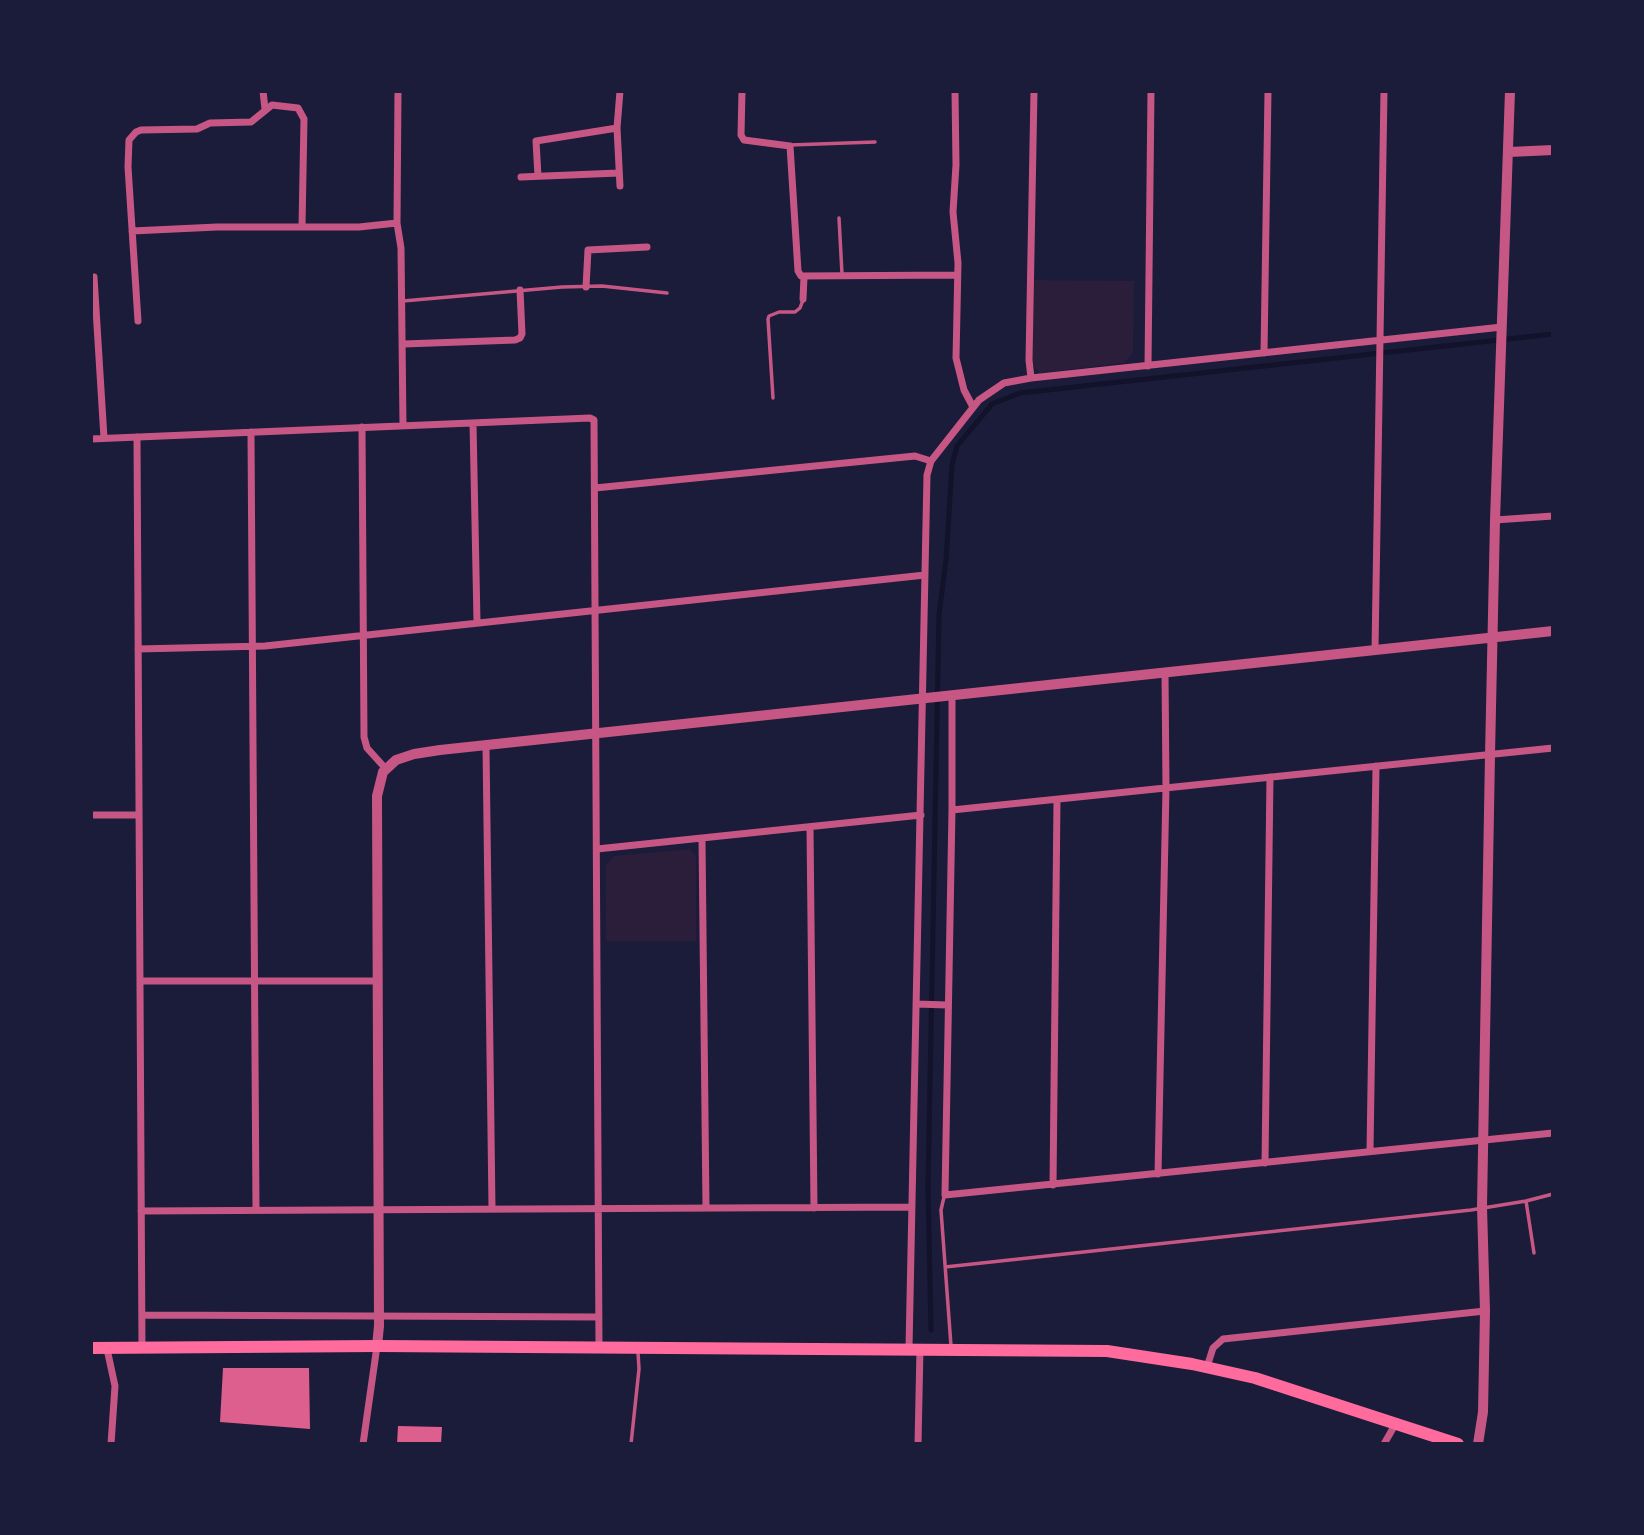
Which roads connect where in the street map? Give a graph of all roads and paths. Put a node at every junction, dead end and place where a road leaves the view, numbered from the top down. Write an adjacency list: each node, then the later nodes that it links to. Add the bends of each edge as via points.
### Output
1 (263, 91): 11 (street)
2 (397, 91): 22 (street)
3 (620, 91): 12 (street)
4 (742, 91): 14 (street, via 744,140)
5 (955, 91): 26 (street)
6 (1034, 91): 41 (street)
7 (1151, 91): 40 (street)
8 (1268, 91): 39 (street)
9 (1384, 91): 37 (street)
10 (1510, 91): 16 (street)
11 (265, 110): 23 (street, via 293,107 303,114); 24 (street, via 251,122 141,130 131,135)
12 (617, 128): 17 (street); 18 (street, via 536,141)
13 (875, 142): 14 (lane)
14 (790, 145): 28 (street, via 798,271)
15 (1553, 150): 16 (street)
16 (1509, 152): 36 (street)
17 (619, 173): 18 (street); 20 (street)
18 (538, 176): 19 (street)
19 (521, 177)
20 (620, 186)
21 (839, 218): 29 (lane)
22 (397, 223): 23 (street); 34 (street)
23 (302, 226): 24 (street)
24 (132, 231): 35 (street)
25 (648, 247): 30 (street, via 588,250)
26 (957, 275): 29 (street); 43 (street, via 956,358)
27 (94, 277): 49 (street)
28 (804, 277): 29 (street); 33 (street)
29 (842, 277)
30 (586, 287): 31 (lane); 32 (lane)
31 (520, 290): 34 (lane); 38 (street, via 520,338)
32 (667, 293)
33 (803, 299): 42 (lane, via 794,312 779,312 768,319)
34 (401, 301): 38 (street)
35 (138, 321)
36 (1502, 327): 37 (street); 54 (street)
37 (1380, 341): 39 (street); 63 (street)
38 (404, 344): 45 (street)
39 (1264, 353): 40 (street)
40 (1148, 366): 41 (street)
41 (1031, 378): 43 (street, via 996,387)
42 (773, 398)
43 (973, 407): 51 (street)
44 (473, 423): 45 (street); 52 (street, via 590,418 595,425); 57 (street)
45 (403, 426): 46 (street)
46 (362, 427): 47 (street); 59 (street)
47 (251, 432): 48 (street); 61 (street)
48 (137, 437): 49 (street); 62 (street)
49 (104, 438): 50 (street)
50 (91, 439)
51 (931, 461): 52 (street, via 915,456); 55 (street)
52 (595, 488): 56 (street)
53 (1553, 516): 54 (street)
54 (1495, 520): 60 (street)
55 (925, 575): 56 (street); 66 (street)
56 (596, 610): 57 (street); 67 (street)
57 (477, 622): 59 (street)
58 (1553, 631): 60 (street)
59 (363, 636): 61 (street); 72 (street, via 364,737 367,748)
60 (1494, 637): 63 (street); 70 (street)
61 (252, 648): 62 (street); 84 (street)
62 (138, 649): 78 (street)
63 (1375, 650): 64 (street)
64 (1166, 673): 65 (street); 74 (street)
65 (952, 696): 66 (street); 76 (street)
66 (923, 699): 67 (street); 79 (street)
67 (597, 734): 68 (street); 82 (street)
68 (486, 747): 72 (street, via 414,754); 99 (street)
69 (1553, 748): 70 (street)
70 (1490, 755): 71 (street); 89 (street)
71 (1376, 766): 73 (street); 90 (street)
72 (386, 769): 85 (street, via 377,796)
73 (1269, 777): 74 (street); 91 (street)
74 (1166, 788): 75 (street); 92 (street)
75 (1057, 800): 76 (street); 93 (street)
76 (953, 810): 87 (street)
77 (91, 815): 78 (street)
78 (139, 815): 83 (street)
79 (920, 815): 80 (street); 86 (street)
80 (810, 827): 81 (street); 101 (street)
81 (702, 839): 82 (street); 100 (street)
82 (597, 849): 104 (street)
83 (141, 981): 84 (street); 105 (street)
84 (255, 981): 85 (street); 102 (street)
85 (377, 981): 103 (street)
86 (916, 1004): 87 (street); 97 (street)
87 (948, 1005): 95 (street)
88 (1553, 1133): 89 (street)
89 (1485, 1139): 90 (street); 98 (street)
90 (1370, 1151): 91 (street)
91 (1265, 1163): 92 (street)
92 (1158, 1174): 93 (street)
93 (1053, 1185): 95 (street)
94 (1553, 1194): 96 (lane)
95 (945, 1195): 107 (lane)
96 (1526, 1201): 98 (lane); 106 (lane)
97 (912, 1207): 101 (street); 115 (street)
98 (1482, 1207): 107 (lane); 108 (street)
99 (492, 1208): 103 (street); 104 (street)
100 (706, 1208): 101 (street); 104 (street)
101 (814, 1208)
102 (256, 1210): 103 (street); 105 (street)
103 (379, 1210): 110 (street)
104 (599, 1210): 111 (street)
105 (141, 1211): 109 (street)
106 (1534, 1253)
107 (945, 1266): 116 (lane)
108 (1485, 1311): 119 (street, via 1223,1339 1213,1348); 127 (street)
109 (142, 1315): 110 (street); 118 (street)
110 (379, 1316): 111 (street); 112 (street)
111 (599, 1317): 113 (street)
112 (377, 1346): 113 (main road); 118 (main road); 122 (street)
113 (599, 1347): 114 (main road)
114 (638, 1347): 115 (main road); 123 (lane)
115 (915, 1348): 116 (main road); 124 (street)
116 (951, 1348): 119 (main road, via 1107,1351)
117 (100, 1349): 118 (main road); 121 (street, via 115,1386)
118 (142, 1349)
119 (1207, 1367): 120 (main road)
120 (1396, 1423): 125 (street); 126 (main road)
121 (111, 1444)
122 (363, 1444)
123 (631, 1444)
124 (918, 1444)
125 (1384, 1444)
126 (1458, 1444)
127 (1478, 1444)

